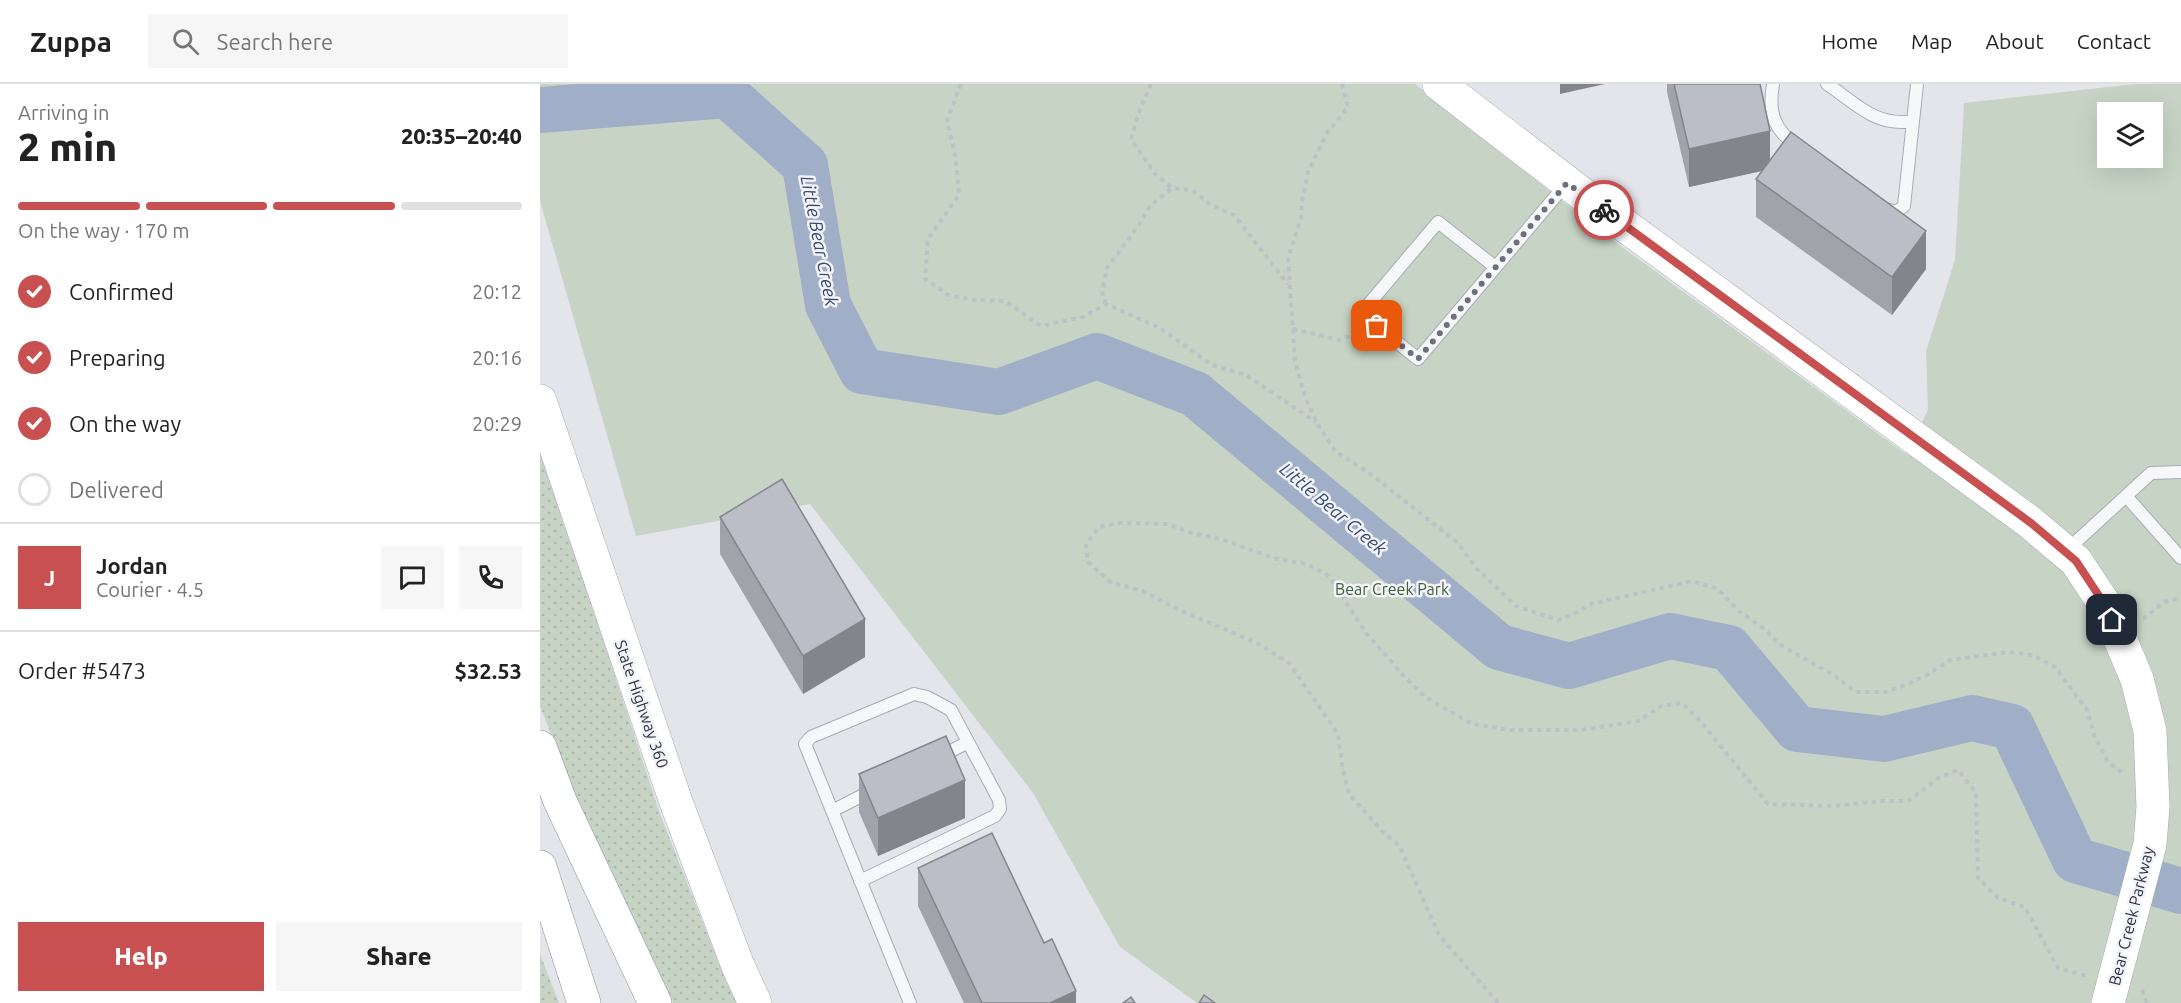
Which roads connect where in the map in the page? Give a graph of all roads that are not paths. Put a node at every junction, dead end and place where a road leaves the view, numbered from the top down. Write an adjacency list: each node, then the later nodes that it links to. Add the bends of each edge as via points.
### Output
1 (1439, 84): 7 (main road, Bear Creek Parkway)
2 (1773, 84): 6 (lane, via 1770,99 1776,124 1788,140)
3 (1827, 84): 5 (lane, via 1875,118 1896,123)
4 (1917, 84): 5 (lane)
5 (1913, 121): 8 (lane, via 1904,206 1896,212)
6 (1805, 152)
7 (1567, 183): 9 (lane); 13 (main road, Bear Creek Parkway)
8 (1877, 203)
9 (1494, 266): 9 (lane, via 1418,359 1377,326 1368,305 1438,222)
10 (540, 401): 25 (main road, State Highway 360, via 676,802)
11 (2181, 472): 12 (lane, via 2151,473)
12 (2126, 496): 13 (lane); 14 (lane)
13 (2065, 551): 22 (main road, Bear Creek Parkway, via 2101,599 2117,631 2138,679 2150,731 2150,844)
14 (2181, 558)
15 (968, 742): 17 (lane); 19 (lane, via 951,710 914,694 811,737 805,744); 21 (lane, via 999,800 995,816)
16 (540, 747): 24 (main road, via 560,801)
17 (926, 763)
18 (884, 784): 19 (lane)
19 (832, 811): 21 (lane)
20 (540, 867): 23 (main road)
21 (861, 881): 26 (lane)
22 (2114, 984)
23 (584, 1003)
24 (655, 1003)
25 (754, 1003)
26 (910, 1003)

